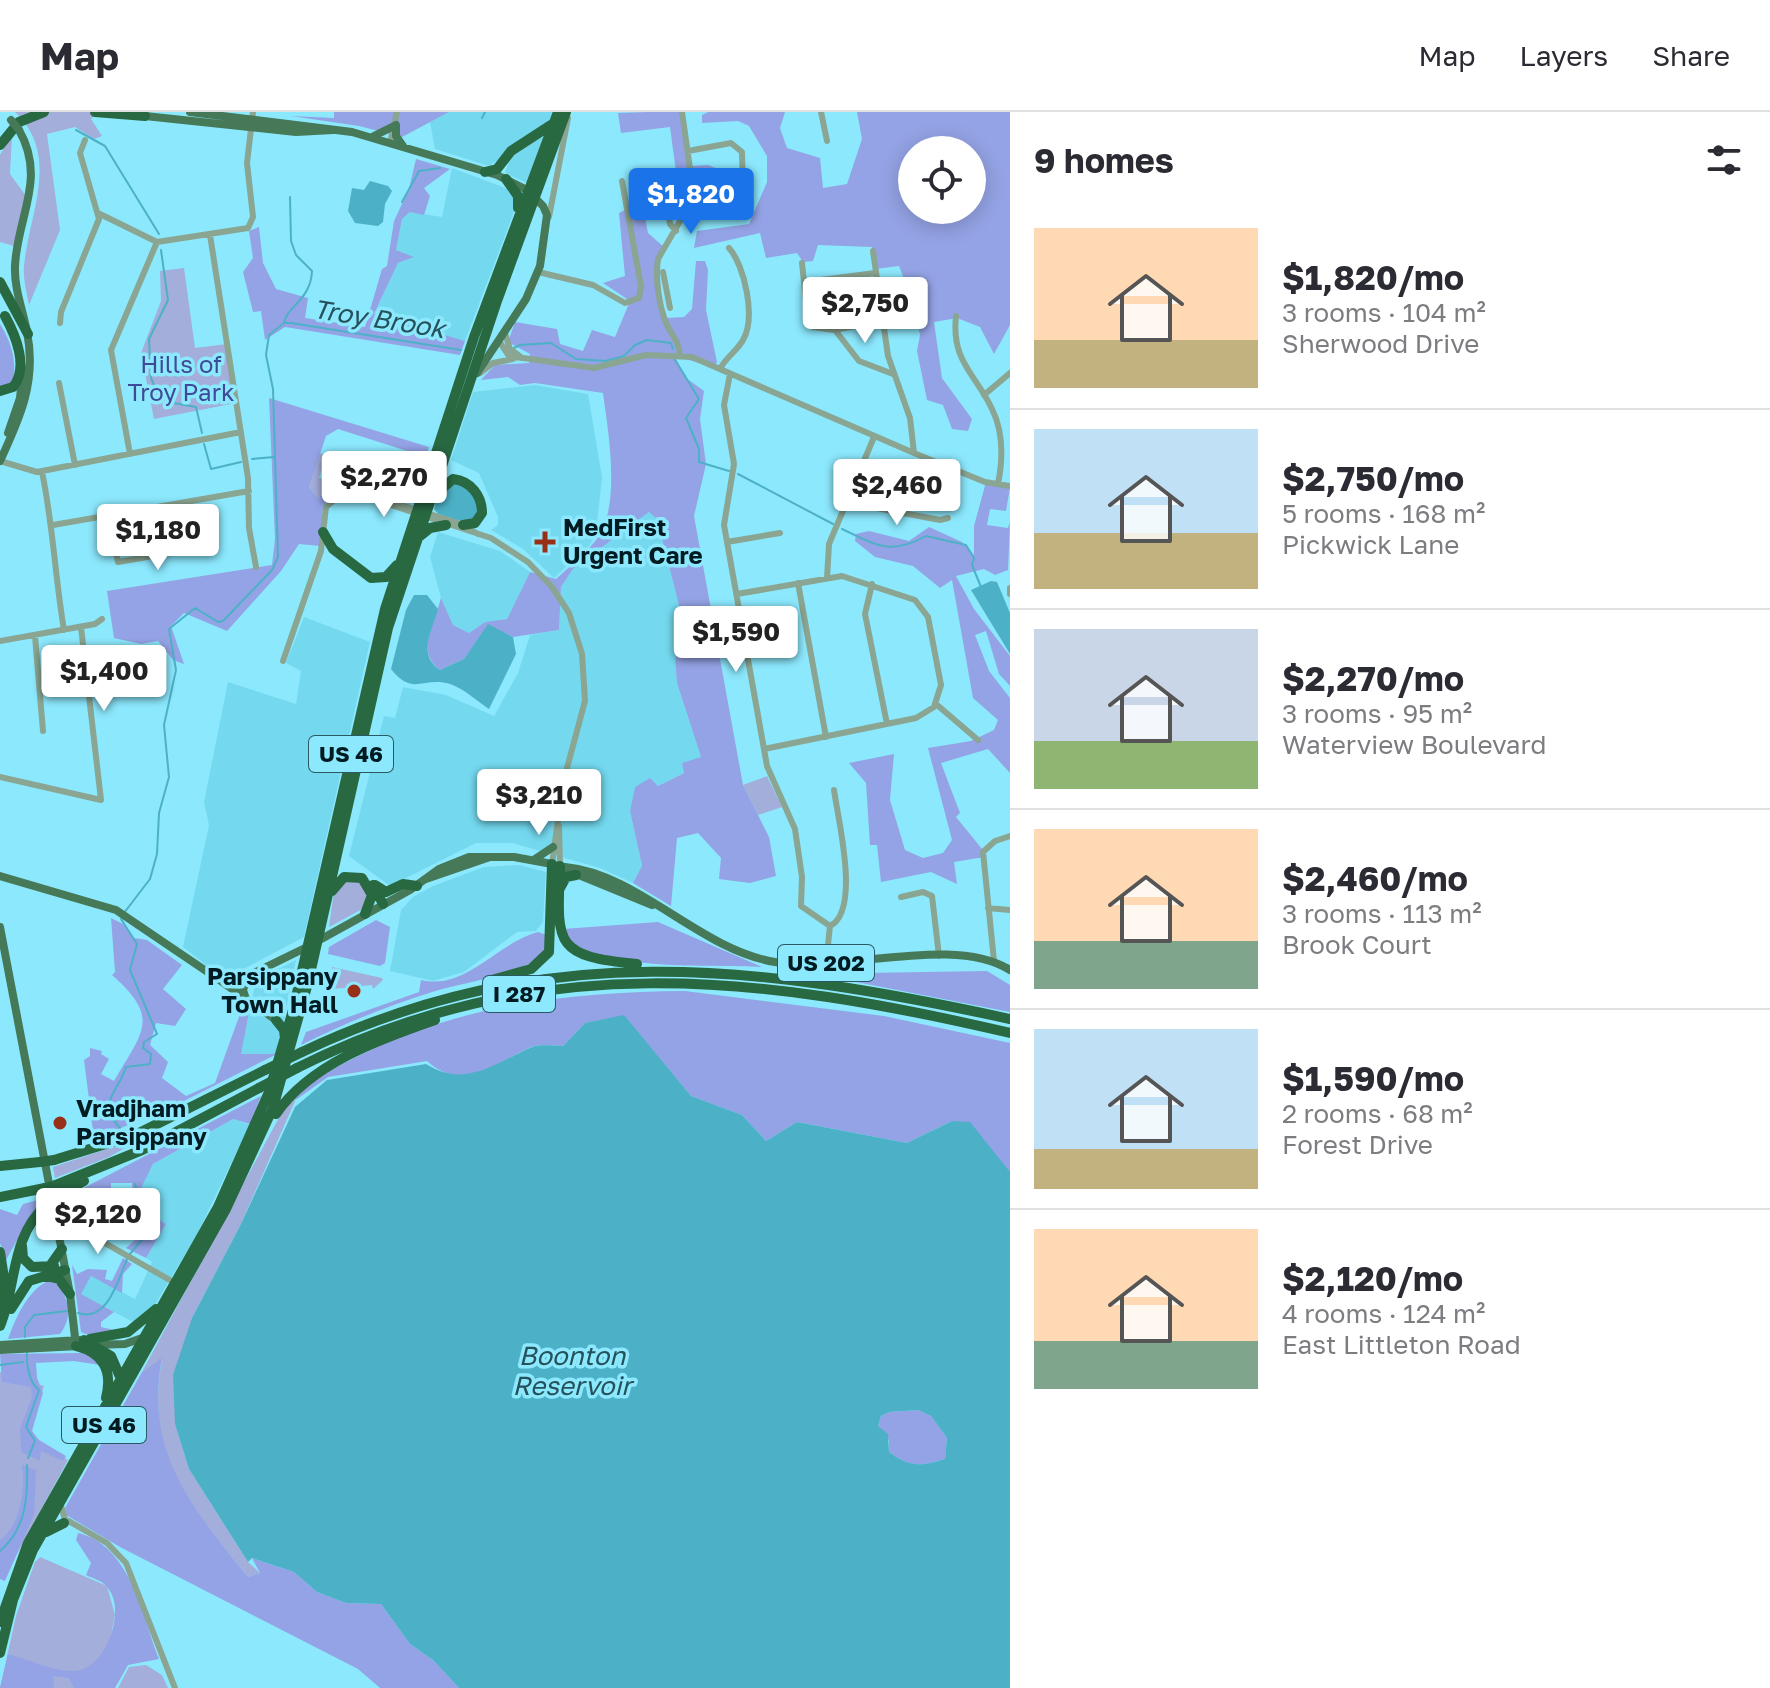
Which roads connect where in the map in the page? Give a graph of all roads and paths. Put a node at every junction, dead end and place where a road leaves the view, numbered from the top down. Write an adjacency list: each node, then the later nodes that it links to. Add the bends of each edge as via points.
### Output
1 (4, 112): 52 (main road, bridge, via 30,153 33,175 15,266)
2 (44, 112): 20 (highway, via 19,122)
3 (95, 112): 10 (highway)
4 (190, 112): 11 (main road)
5 (242, 112): 11 (main road)
6 (397, 112): 14 (street)
7 (568, 112): 27 (highway, US 46); 32 (street)
8 (682, 112): 22 (street)
9 (821, 112): 18 (street)
10 (145, 116): 13 (main road)
11 (231, 116): 13 (main road)
12 (556, 116): 23 (highway); 27 (highway, US 46)
13 (254, 118): 15 (main road); 15 (main road, via 296,132); 33 (street, via 247,163 252,222 243,230)
14 (396, 125): 16 (main road); 19 (street); 21 (main road)
15 (334, 130): 16 (main road)
16 (371, 137): 19 (main road)
17 (85, 140): 29 (street, via 81,161)
18 (827, 141)
19 (390, 143): 21 (main road)
20 (0, 145)
21 (403, 147): 24 (main road)
22 (688, 151): 28 (street); 28 (street, via 731,143 742,152 743,192 735,205)
23 (504, 162): 24 (highway); 25 (highway)
24 (485, 172): 25 (main road)
25 (505, 178): 27 (main road); 30 (highway, via 518,196)
26 (622, 181): 38 (street, via 639,298 625,303 593,285)
27 (530, 193): 30 (highway, US 46); 32 (main road, via 546,211); 64 (highway, US 46)
28 (692, 204): 31 (street); 31 (street, via 668,208)
29 (100, 214): 34 (street); 49 (street)
30 (517, 217): 80 (highway, US 46)
31 (676, 231): 43 (street, via 658,259)
32 (547, 233): 38 (main road)
33 (210, 235): 34 (street); 67 (street)
34 (157, 242): 70 (street, via 111,350)
35 (729, 248): 56 (street, via 747,300 748,328)
36 (873, 251): 40 (street)
37 (802, 263): 42 (street)
38 (538, 272): 47 (main road)
39 (663, 272): 43 (street)
40 (875, 273): 42 (street); 48 (street)
41 (0, 282): 52 (highway)
42 (805, 282): 50 (street, via 808,320 814,328)
43 (662, 285): 44 (street); 54 (street, via 665,321)
44 (670, 308)
45 (3, 313): 62 (highway, via 16,339 20,373 13,387); 71 (main road, via 19,342 23,376)
46 (956, 316): 63 (street, via 965,370)
47 (513, 317): 51 (main road); 53 (main road, via 501,329)
48 (882, 321): 50 (street); 59 (street)
49 (60, 323)
50 (834, 330): 59 (street, via 859,361)
51 (505, 332): 53 (main road); 55 (street, via 510,349)
52 (28, 334): 71 (main road, via 29,390)
53 (499, 341): 55 (street, via 509,356); 60 (main road)
54 (680, 355): 55 (street, via 646,355 594,368); 56 (street)
55 (525, 359): 60 (street, via 498,361)
56 (720, 369): 58 (street)
57 (1010, 373): 63 (street)
58 (730, 374): 68 (street); 90 (street, via 724,405 734,461 724,509)
59 (893, 374): 69 (street, via 910,418)
60 (475, 379): 64 (main road)
61 (59, 383): 72 (street)
62 (0, 391)
63 (984, 395): 66 (street)
64 (458, 418): 78 (highway, US 46)
65 (1010, 427): 66 (street)
66 (999, 429): 74 (street)
67 (241, 432): 70 (street); 76 (street)
68 (874, 437): 69 (street); 77 (street)
69 (914, 453): 74 (street)
70 (130, 454): 72 (street)
71 (0, 461): 73 (street)
72 (75, 465): 73 (street)
73 (42, 472): 83 (street)
74 (998, 484): 75 (street)
75 (1010, 486)
76 (249, 491): 79 (street); 92 (street)
77 (849, 498): 82 (street, via 871,507); 93 (street, via 829,544)
78 (431, 501): 80 (highway, US 46); 85 (highway, via 448,481 468,484 479,496 482,513 475,523)
79 (185, 503): 81 (street); 81 (street, via 193,549 161,557 118,562)
80 (421, 513): 84 (street); 85 (street); 86 (street, via 346,493 332,499); 89 (highway, US 46); 91 (highway, US 46)
81 (108, 516): 83 (street)
82 (948, 518)
83 (53, 525): 99 (street)
84 (446, 525): 88 (street); 89 (highway)
85 (463, 525): 88 (street)
86 (323, 532): 91 (highway, via 333,549 371,578 386,577); 102 (street, via 319,559)
87 (780, 533): 90 (street)
88 (478, 534): 111 (street, via 521,556 542,576 564,605 580,642 584,706)
89 (419, 538): 114 (highway, US 46, via 384,640)
90 (727, 542): 96 (street)
91 (401, 560): 132 (highway, US 46, via 378,632)
92 (256, 567)
93 (827, 578): 94 (street); 95 (street)
94 (798, 583): 96 (street); 106 (street)
95 (872, 584): 103 (street, via 911,597 925,611 941,683); 104 (street, via 865,614)
96 (737, 594): 108 (street)
97 (102, 619): 98 (street)
98 (81, 627): 99 (street); 109 (street, via 101,800)
99 (64, 630): 100 (street)
100 (35, 636): 101 (street); 105 (street)
101 (0, 641)
102 (283, 661)
103 (936, 704): 104 (street, via 921,716); 107 (street)
104 (887, 724): 106 (street)
105 (43, 731)
106 (826, 737): 108 (street)
107 (978, 740)
108 (764, 749): 129 (street, via 770,776 793,821 802,908)
109 (0, 777)
110 (834, 790): 129 (street, via 847,880 842,915)
111 (558, 813): 113 (street); 116 (street)
112 (1010, 836): 126 (street, via 983,852)
113 (553, 847): 115 (main road); 116 (street)
114 (335, 857): 119 (highway, via 341,867); 125 (highway, US 46)
115 (535, 859): 116 (main road, US 202); 120 (main road, US 202, via 490,857)
116 (556, 865): 117 (main road, US 202); 121 (highway); 124 (main road, US 202, via 605,877); 147 (highway, via 550,945 538,965 380,1014)
117 (576, 875): 121 (highway, via 566,877); 124 (main road, US 202)
118 (0, 876): 138 (main road, via 124,914)
119 (370, 880): 120 (highway, via 386,892); 123 (highway)
120 (421, 883): 123 (main road, US 202)
121 (559, 890): 136 (highway, via 559,932 575,951 610,961)
122 (901, 897): 133 (street, via 923,892 932,896)
123 (383, 904): 128 (main road, US 202)
124 (652, 905): 135 (main road, US 202, via 755,957)
125 (325, 907): 128 (highway, via 336,883 355,875 366,881 372,895); 131 (highway, US 46)
126 (988, 908): 127 (street); 134 (street)
127 (1010, 910)
128 (365, 914): 131 (main road, US 202)
129 (830, 926): 135 (street)
130 (0, 927): 152 (main road)
131 (317, 941): 132 (main road, US 202); 148 (highway, US 46, via 288,1066)
132 (305, 948): 139 (main road, US 202); 142 (highway, US 46)
133 (939, 956): 134 (main road, US 202); 135 (main road, US 202)
134 (994, 961): 137 (main road, US 202)
135 (826, 963)
136 (699, 970): 143 (highway, I 287, via 837,986); 147 (highway, I 287, via 593,972 506,983 395,1013)
137 (1010, 970)
138 (212, 975): 139 (main road, US 202, via 231,980); 141 (main road)
139 (248, 976): 141 (main road)
140 (594, 984): 145 (highway, I 287, via 664,981 750,987); 148 (highway, via 447,1016 328,1067 292,1093); 152 (highway, I 287, bridge, via 525,992 441,1011 368,1036)
141 (246, 999): 144 (main road)
142 (293, 1010): 144 (highway, via 284,1020); 146 (highway, US 46)
143 (1010, 1019)
144 (276, 1020): 146 (highway)
145 (1010, 1033)
146 (285, 1041): 161 (highway, US 46, via 242,1158)
147 (302, 1052): 150 (highway, I 287, bridge, via 135,1135)
148 (257, 1146): 167 (highway, US 46)
149 (0, 1159): 150 (highway)
150 (37, 1163): 151 (highway, I 287)
151 (0, 1166)
152 (51, 1194): 153 (highway, I 287); 154 (highway); 155 (main road); 156 (main road, via 62,1213)
153 (0, 1197)
154 (31, 1221): 160 (highway, via 22,1243 23,1258); 166 (highway, via 18,1249)
155 (58, 1229): 156 (street); 157 (main road)
156 (82, 1230): 161 (street)
157 (62, 1249): 159 (main road); 160 (highway)
158 (0, 1252): 164 (highway)
159 (65, 1267): 160 (highway); 162 (main road)
160 (46, 1271): 162 (highway); 166 (highway, via 24,1286)
161 (175, 1283): 163 (highway, US 46)
162 (70, 1294): 165 (main road)
163 (166, 1299): 168 (highway, US 46); 170 (highway, via 128,1332)
164 (0, 1307)
165 (73, 1324): 169 (main road); 170 (main road)
166 (0, 1327)
167 (157, 1331): 168 (main road); 175 (highway, US 46)
168 (144, 1338): 171 (main road); 173 (highway, US 46)
169 (55, 1341): 170 (main road); 172 (main road)
170 (78, 1342): 171 (highway); 172 (main road); 174 (highway, via 108,1371)
171 (98, 1345): 173 (highway, via 115,1361)
172 (0, 1348)
173 (121, 1377): 174 (highway, US 46); 175 (highway)
174 (102, 1411): 177 (highway, US 46)
175 (72, 1481): 176 (highway, US 46)
176 (64, 1495): 177 (highway, US 46); 179 (street, via 61,1512)
177 (49, 1513): 178 (street); 180 (highway, US 46); 181 (highway, US 46, via 20,1560)
178 (64, 1523): 179 (street); 180 (highway, via 51,1527)
179 (76, 1527): 183 (street, via 107,1543 126,1563)
180 (33, 1550): 182 (highway, US 46)
181 (0, 1622)
182 (0, 1653)
183 (175, 1688)

